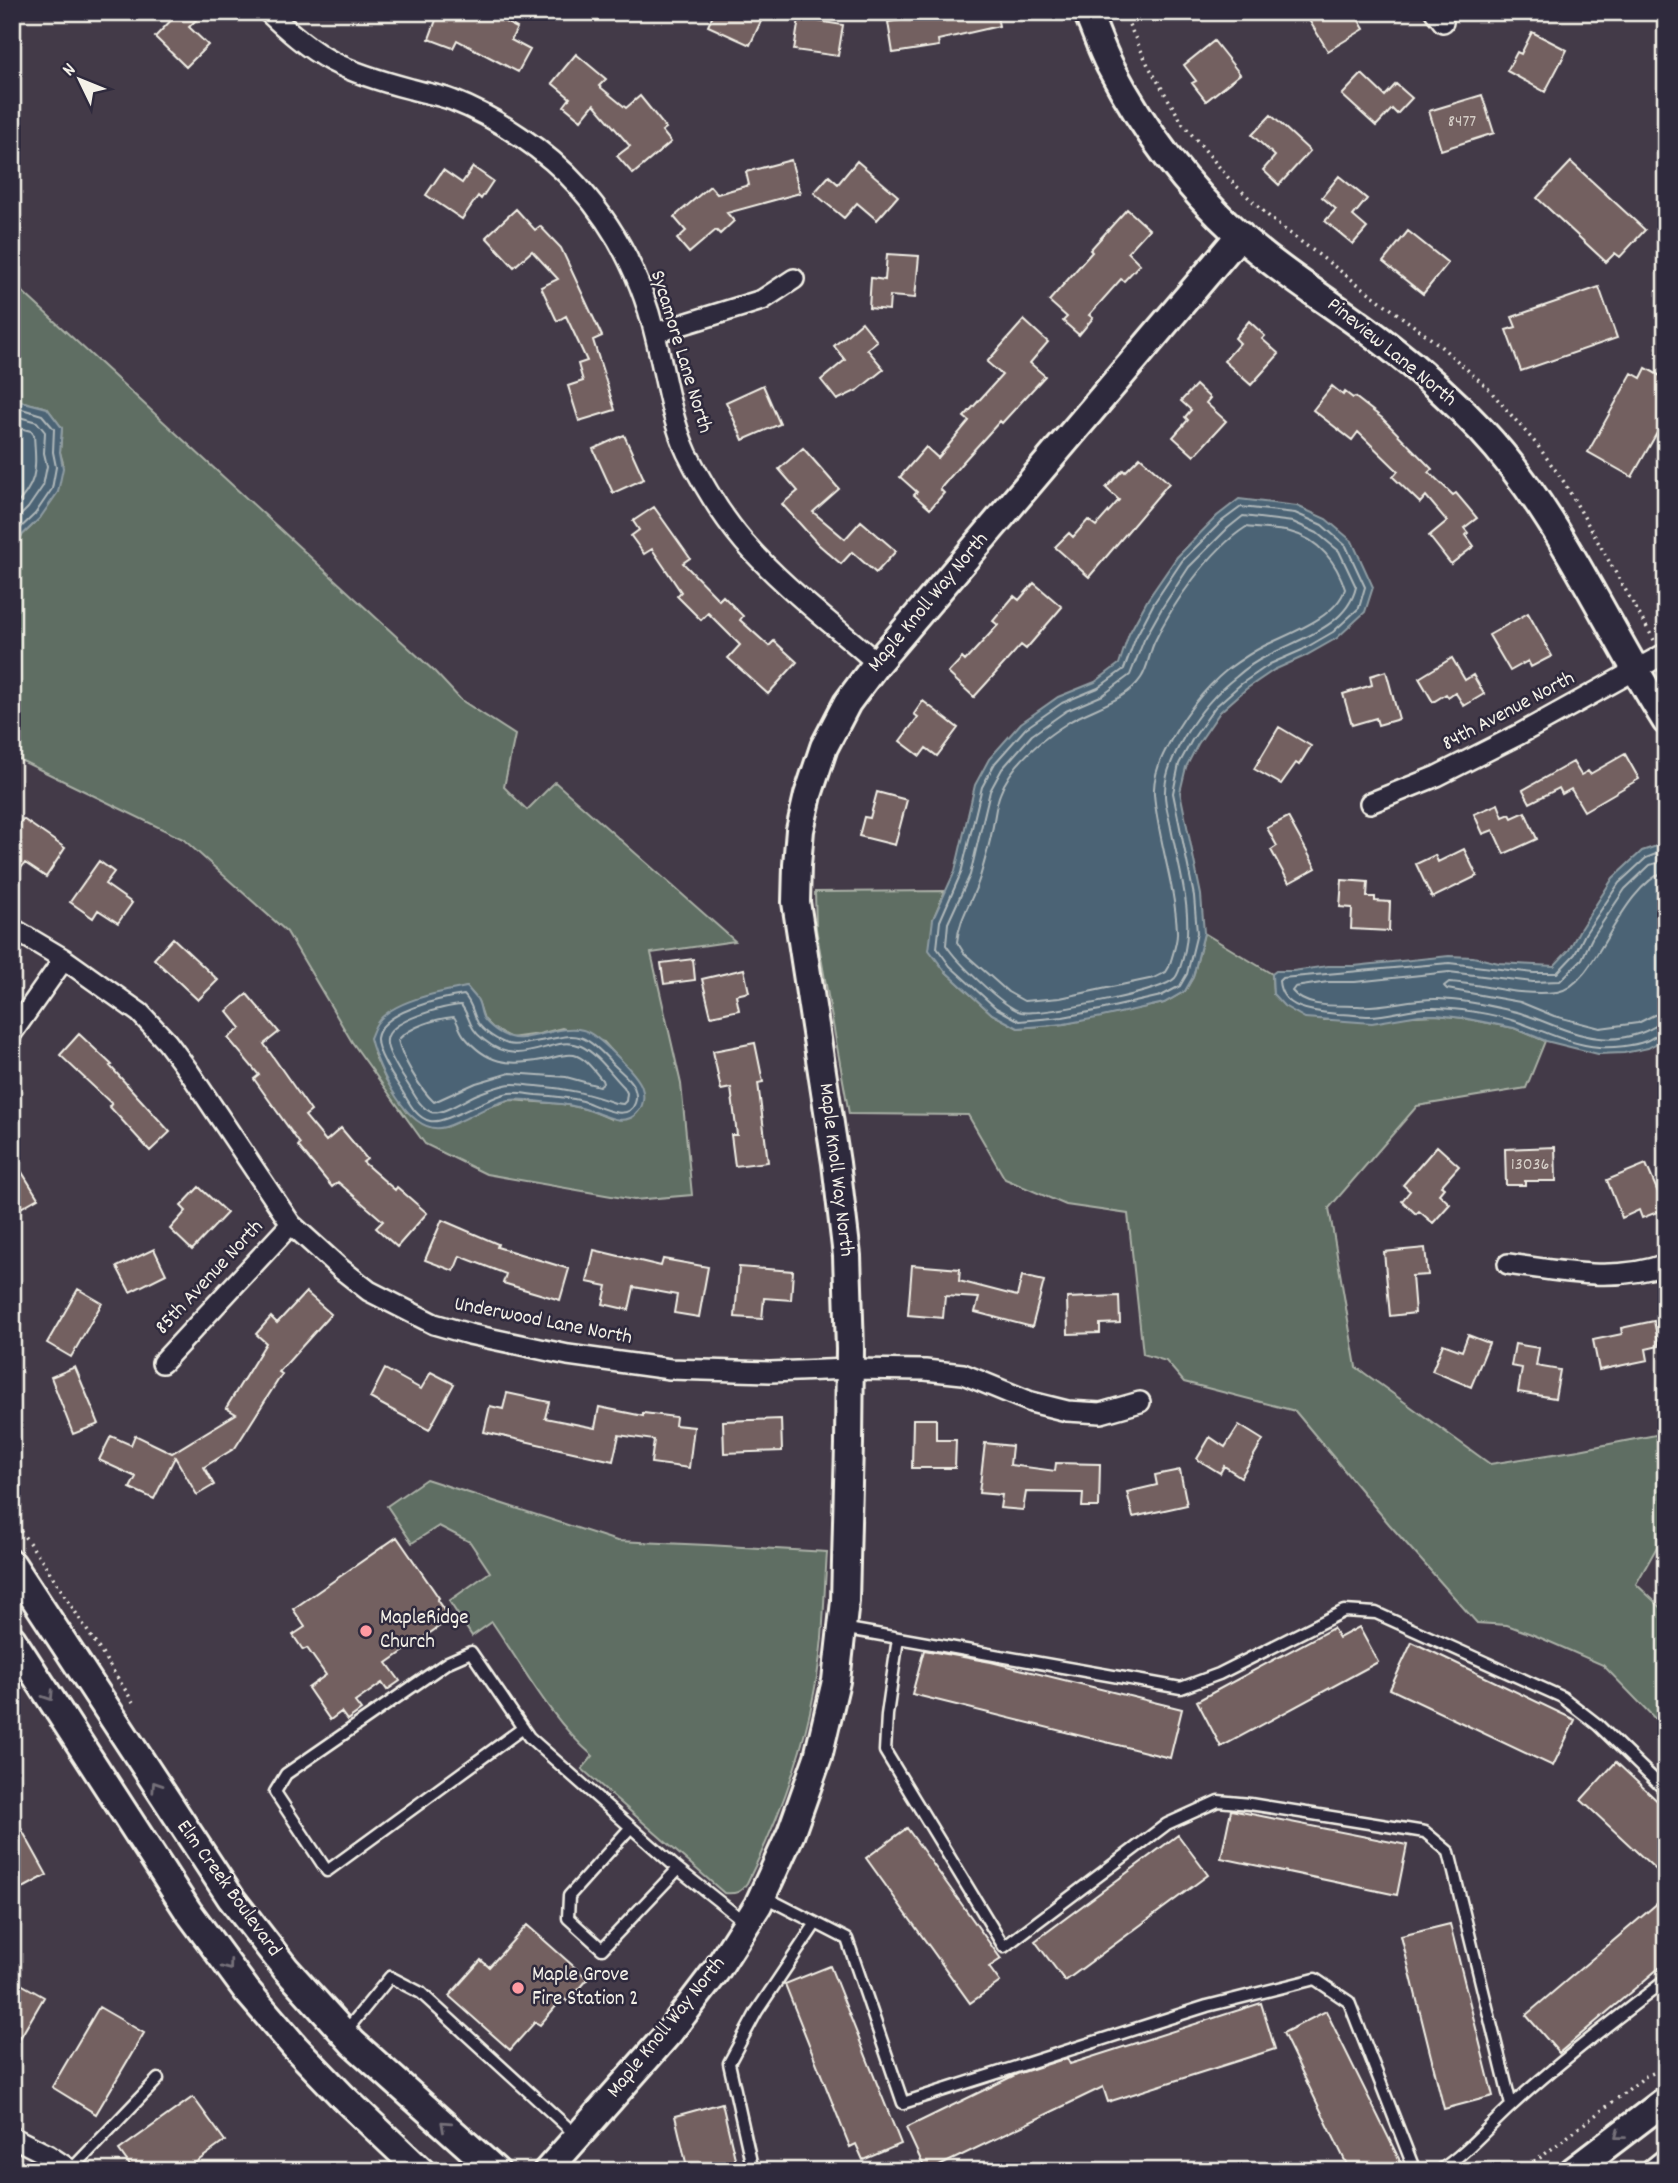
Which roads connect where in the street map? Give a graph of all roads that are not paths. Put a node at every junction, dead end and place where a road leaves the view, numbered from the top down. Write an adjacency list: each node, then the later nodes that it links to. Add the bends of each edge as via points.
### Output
1 (268, 12): 5 (street, Sycamore Lane North, via 330,60 451,100 534,146 578,185 610,225 634,272)
2 (1087, 12): 3 (street, Pineview Lane North, via 1109,64 1142,121 1182,176)
3 (1240, 235): 7 (street, Maple Knoll Way North); 8 (street, Pineview Lane North, via 1437,385 1483,432 1530,492)
4 (794, 279): 5 (street, via 762,300)
5 (655, 332): 7 (street, Sycamore Lane North, via 686,450 711,499 773,571)
6 (1666, 653): 8 (street, 84th Avenue North)
7 (877, 663): 18 (street, Maple Knoll Way North, via 847,703 824,747 808,795 797,865 796,902 847,1256)
8 (1635, 670): 9 (street, Pineview Lane North); 10 (street, 84th Avenue North, via 1437,776)
9 (1666, 721)
10 (1370, 803)
11 (12, 928): 12 (street, Underwood Lane North)
12 (64, 960): 13 (street); 14 (street, Underwood Lane North, via 140,1013 167,1042)
13 (12, 1033)
14 (291, 1224): 17 (street, 85th Avenue North); 18 (street, Underwood Lane North, via 369,1291 434,1324 469,1334 670,1369 771,1372)
15 (1508, 1264): 16 (street, via 1616,1274)
16 (1666, 1264)
17 (162, 1363)
18 (850, 1368): 19 (street, Underwood Lane North, via 963,1374 1031,1402 1067,1411 1101,1413); 21 (street, Maple Knoll Way North)
19 (1140, 1402)
20 (12, 1564): 32 (street, Elm Creek Boulevard, one-way to 20, via 231,1898)
21 (842, 1628): 22 (lane); 28 (street, Maple Knoll Way North, via 836,1681 818,1757 791,1833)
22 (898, 1638): 25 (lane, via 1181,1688 1219,1674 1344,1611 1377,1613 1562,1697); 35 (lane, via 885,1751 1004,1947 1167,1824 1218,1801 1424,1832 1449,1852)
23 (12, 1639): 40 (street, Elm Creek Boulevard, one-way to 40, via 188,1911 247,1991 343,2097)
24 (523, 1728): 24 (lane, via 471,1652 448,1662 286,1774 275,1792 327,1871); 26 (lane)
25 (1666, 1791)
26 (631, 1827): 27 (lane); 27 (lane, via 569,1896 568,1918 602,1949)
27 (678, 1869): 29 (lane)
28 (762, 1895): 29 (street, Maple Knoll Way North); 30 (lane)
29 (747, 1923): 37 (street, Maple Knoll Way North, via 668,2034)
30 (816, 1923): 43 (lane, via 757,2011 729,2063); 44 (lane, via 847,1939 903,2103 1207,2006 1315,1979 1349,2002)
31 (1666, 1980): 35 (lane)
32 (344, 2033): 37 (lane, via 390,1978 421,1993); 41 (street, Elm Creek Boulevard, one-way to 32)
33 (158, 2079): 39 (lane)
34 (1666, 2100): 46 (street, one-way to 46)
35 (1511, 2105): 45 (lane)
36 (12, 2137): 39 (street)
37 (577, 2137): 42 (street, Maple Knoll Way North)
38 (1666, 2163): 47 (street)
39 (72, 2170)
40 (421, 2171)
41 (496, 2171)
42 (547, 2171)
43 (753, 2171)
44 (1415, 2171)
45 (1439, 2171)
46 (1573, 2171)
47 (1656, 2171)

